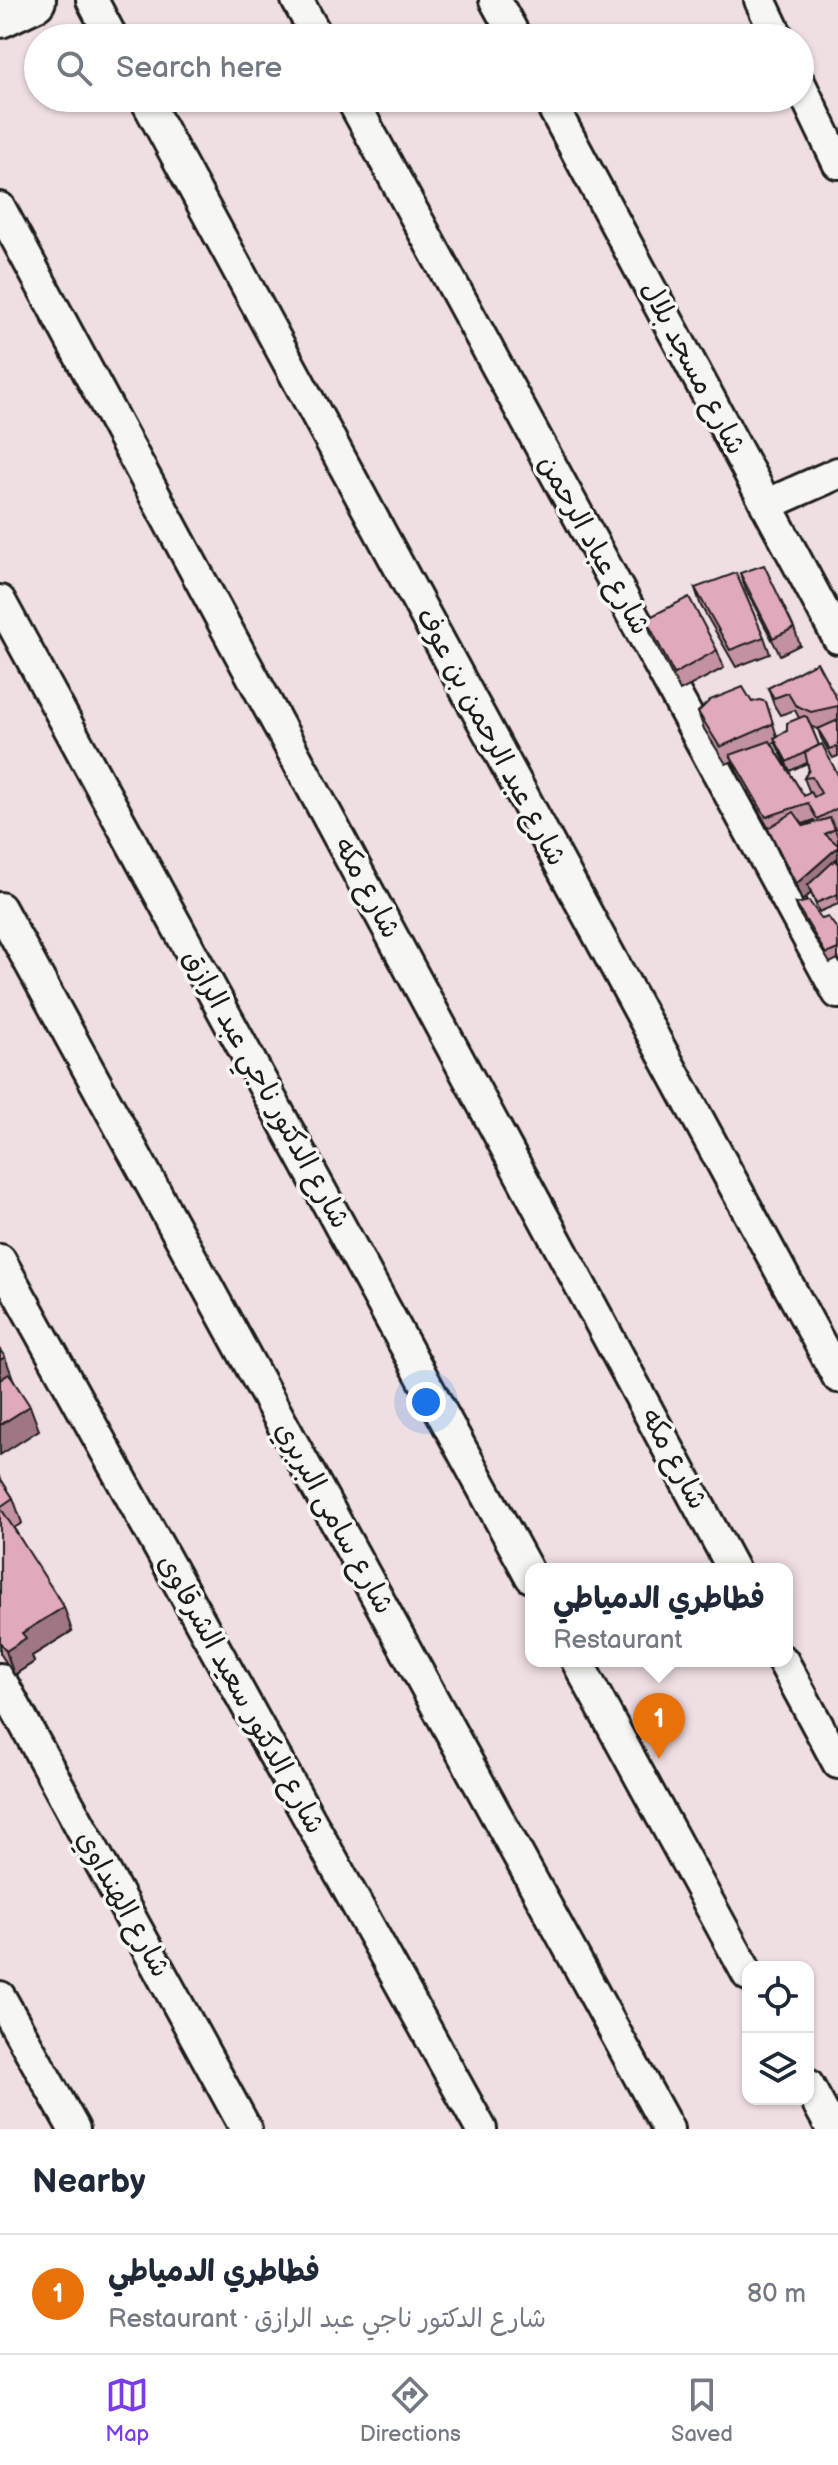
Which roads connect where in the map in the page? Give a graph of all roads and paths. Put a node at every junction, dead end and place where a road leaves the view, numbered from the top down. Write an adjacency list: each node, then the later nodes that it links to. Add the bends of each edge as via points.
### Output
1 (34, 0): 6 (main road)
2 (92, 0): 7 (street)
3 (297, 0): 8 (street)
4 (495, 0): 9 (street)
5 (760, 0): 10 (street)
6 (0, 16)
7 (105, 24)
8 (310, 24)
9 (508, 24)
10 (771, 24)
11 (153, 112): 24 (street, شارع عبد الرحمن بن عوف)
12 (359, 112): 22 (street, شارع عباد الرحمن)
13 (555, 112): 18 (street, شارع مسجد بلال)
14 (813, 112): 15 (street)
15 (838, 163)
16 (0, 208): 25 (street, شارع مكه)
17 (838, 473): 18 (street)
18 (766, 505): 20 (street, شارع مسجد بلال)
19 (0, 601): 26 (street, شارع الدكتور ناجي عبد الرازق)
20 (838, 638)
21 (0, 908): 37 (street, شارع سامى البربري)
22 (838, 993)
23 (0, 1260): 36 (street, شارع الدكتور سعيد الشرقاوى)
24 (838, 1377)
25 (730, 1563)
26 (525, 1566)
27 (580, 1667): 31 (street)
28 (786, 1667): 30 (street)
29 (0, 1679): 35 (street, شارع الهنداوي)
30 (838, 1763)
31 (742, 1964)
32 (0, 1997): 34 (street)
33 (814, 2096): 38 (street)
34 (74, 2129)
35 (246, 2129)
36 (481, 2129)
37 (668, 2129)
38 (832, 2129)

